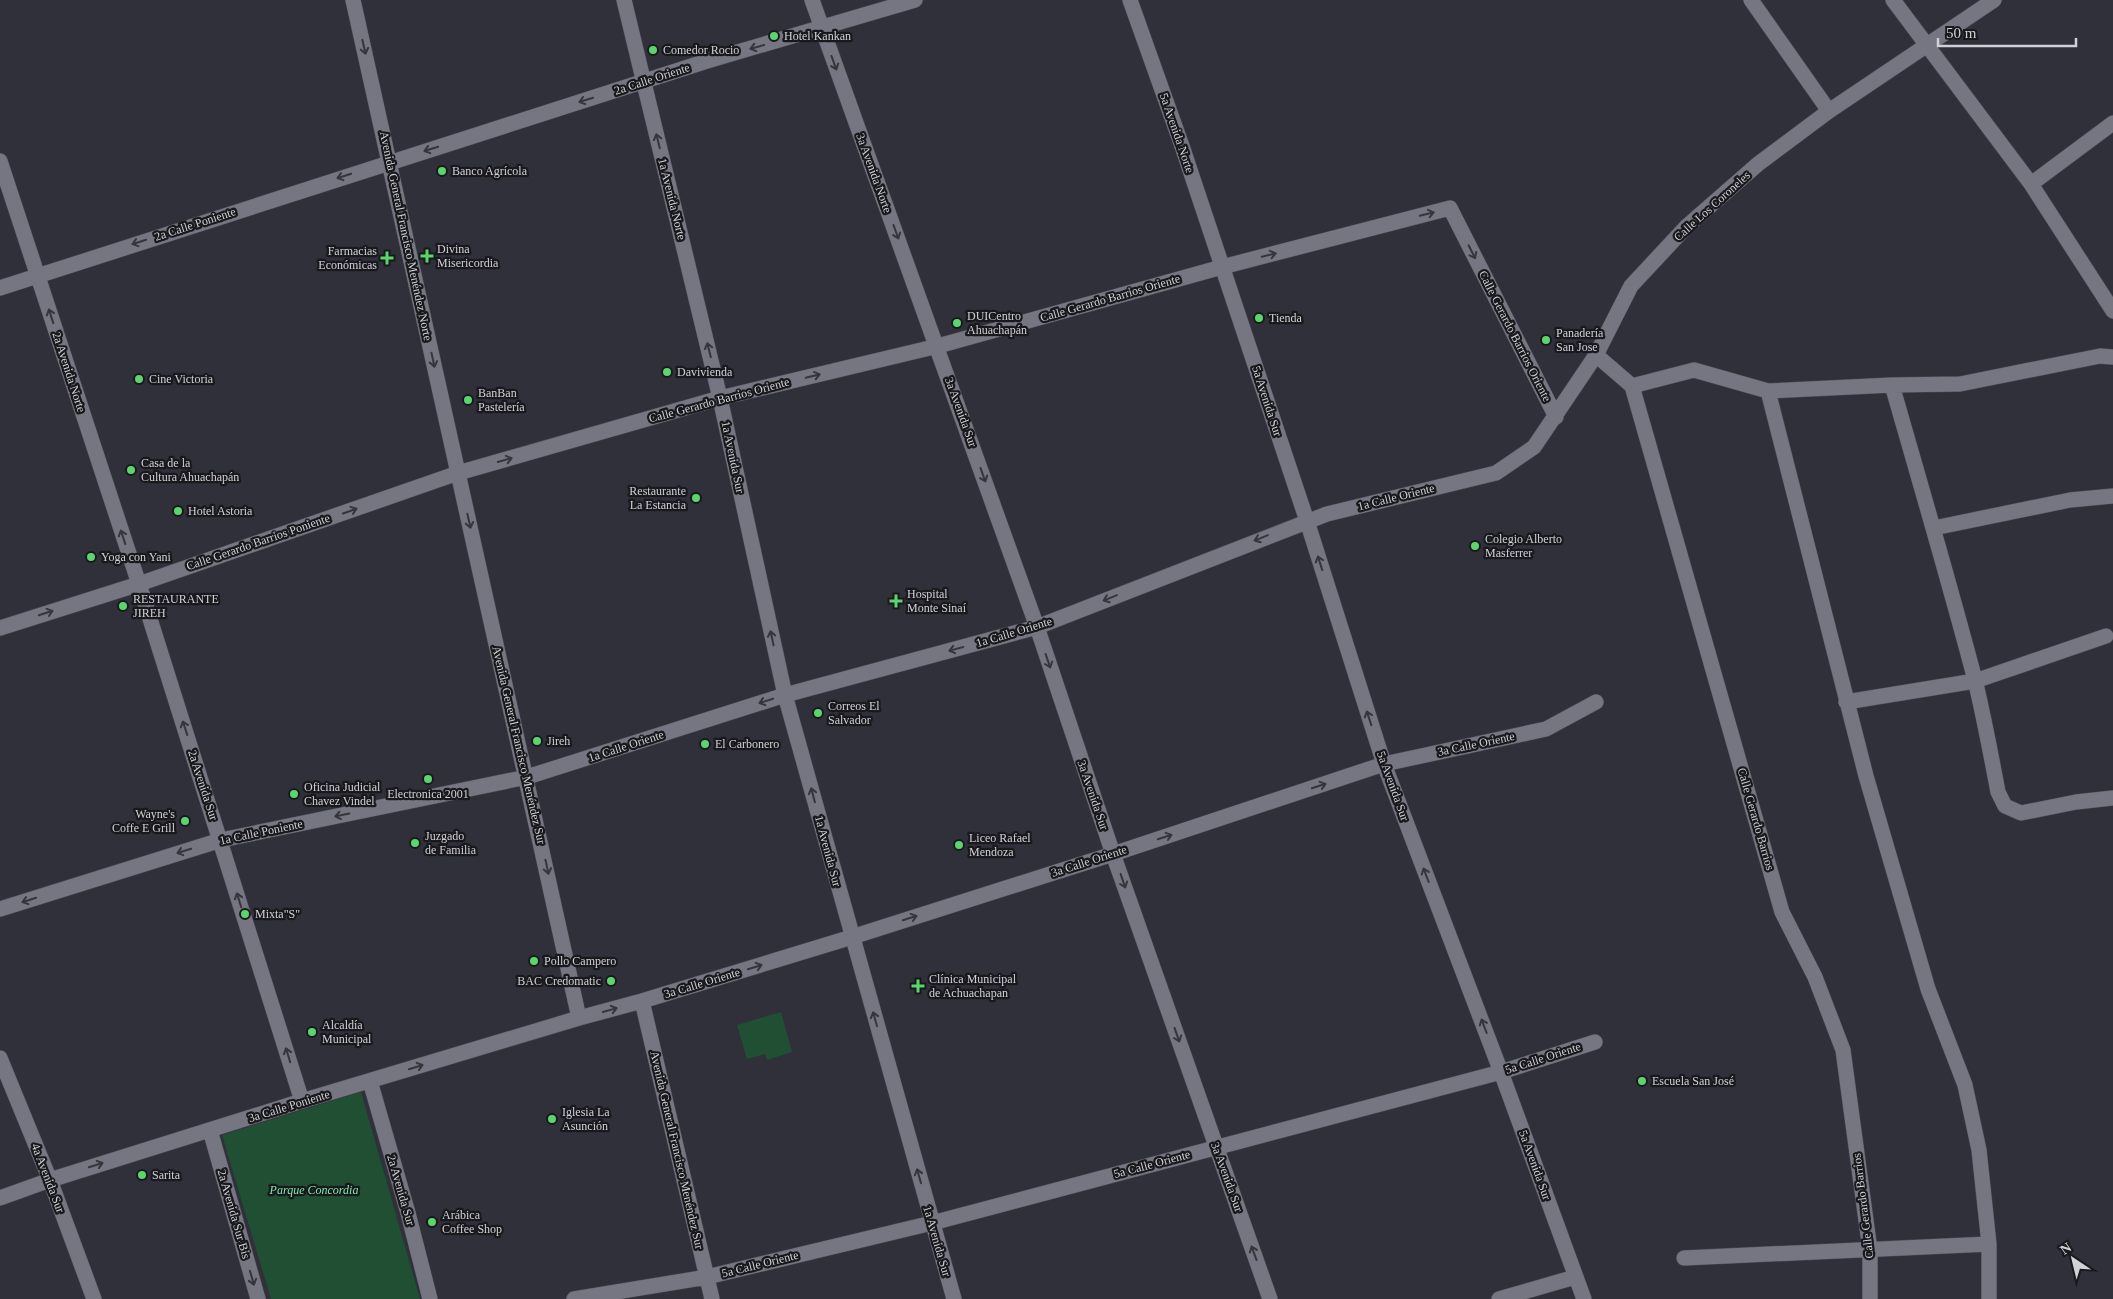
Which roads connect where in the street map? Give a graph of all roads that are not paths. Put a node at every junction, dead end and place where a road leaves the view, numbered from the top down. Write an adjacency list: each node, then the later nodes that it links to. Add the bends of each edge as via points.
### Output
1 (353, 0): 15 (street, Avenida General Francisco Menéndez Norte, one-way to 15)
2 (624, 0): 11 (street, 1a Avenida Norte)
3 (812, 0): 9 (street, 3a Avenida Norte)
4 (915, 0): 9 (street, 2a Calle Oriente)
5 (1130, 0): 17 (street, 5a Avenida Norte)
6 (1751, 0): 12 (street)
7 (1893, 0): 10 (street)
8 (1994, 0): 10 (street, Calle Los Coroneles)
9 (821, 28): 11 (street, 2a Calle Oriente, one-way to 11); 21 (street, 3a Avenida Norte, one-way to 21)
10 (1927, 46): 12 (street, Calle Los Coroneles); 16 (street)
11 (644, 82): 15 (street, 2a Calle Oriente, one-way to 15); 27 (street, 1a Avenida Norte, one-way to 11)
12 (1829, 110): 22 (street, Calle Los Coroneles, via 1758,164 1686,227 1631,286)
13 (2113, 123): 16 (street)
14 (0, 161): 18 (street, 2a Avenida Norte)
15 (390, 161): 18 (street, 2a Calle Poniente, one-way to 18); 29 (street, Avenida General Francisco Menéndez Norte, one-way to 29)
16 (2031, 184): 20 (street)
17 (1222, 267): 21 (street, Calle Gerardo Barrios Oriente); 28 (street, Calle Gerardo Barrios Oriente, one-way to 28, via 1450,208); 32 (street, 5a Avenida Sur)
18 (38, 275): 19 (street, 2a Calle Poniente); 34 (street, 2a Avenida Norte, one-way to 18)
19 (0, 288)
20 (2113, 311)
21 (938, 346): 27 (street, Calle Gerardo Barrios Oriente, one-way to 21); 35 (street, 3a Avenida Sur, one-way to 35)
22 (1596, 355): 25 (street); 28 (street, Calle Los Coroneles)
23 (2113, 357): 24 (street, via 2100,356 1960,384)
24 (1892, 385): 26 (street); 33 (street)
25 (1632, 386): 26 (street, via 1694,370); 62 (street, Calle Gerardo Barrios, via 1782,912 1815,977 1843,1050)
26 (1768, 391): 41 (street)
27 (720, 398): 29 (street, Calle Gerardo Barrios Oriente, one-way to 27); 39 (street, 1a Avenida Sur, one-way to 27)
28 (1556, 417): 30 (street, Calle Los Coroneles, via 1534,447)
29 (458, 473): 34 (street, Calle Gerardo Barrios Poniente, one-way to 29); 43 (street, Avenida General Francisco Menéndez Sur, one-way to 43)
30 (1496, 473): 32 (street, 1a Calle Oriente)
31 (2113, 496): 33 (street, via 2070,500)
32 (1307, 520): 35 (street, 1a Calle Oriente, one-way to 35); 42 (street, 5a Avenida Sur, one-way to 32)
33 (1934, 528): 38 (street)
34 (139, 584): 36 (street, Calle Gerardo Barrios Poniente, one-way to 34); 45 (street, 2a Avenida Sur, one-way to 34)
35 (1037, 627): 39 (street, 1a Calle Oriente, one-way to 39); 46 (street, 3a Avenida Sur, one-way to 46)
36 (0, 628)
37 (2106, 636): 38 (street)
38 (1975, 681): 41 (street); 44 (street, via 1998,792 2005,806 2021,813)
39 (785, 695): 43 (street, 1a Calle Oriente, one-way to 43); 48 (street, 1a Avenida Sur, one-way to 39)
40 (1596, 702): 42 (street, 3a Calle Oriente, via 1546,729)
41 (1846, 702): 61 (street, via 1928,989 1965,1085 1979,1150)
42 (1384, 764): 46 (street, 3a Calle Oriente, one-way to 42); 53 (street, 5a Avenida Sur, one-way to 42)
43 (527, 777): 45 (street, 1a Calle Poniente, one-way to 45); 50 (street, Avenida General Francisco Menéndez Sur, one-way to 50)
44 (2113, 798)
45 (221, 840): 47 (street, 1a Calle Poniente, one-way to 47); 55 (street, 2a Avenida Sur, one-way to 45)
46 (1113, 854): 48 (street, 3a Calle Oriente, one-way to 46); 57 (street, 3a Avenida Sur, one-way to 57)
47 (0, 909)
48 (852, 937): 49 (street, 3a Calle Oriente, one-way to 48); 60 (street, 1a Avenida Sur, one-way to 48)
49 (642, 1001): 50 (street, 3a Calle Oriente, one-way to 49); 64 (street, Avenida General Francisco Menéndez Sur)
50 (579, 1018): 54 (street, 3a Calle Poniente, one-way to 50)
51 (1595, 1042): 53 (street, 5a Calle Oriente)
52 (0, 1058): 58 (street, 4a Avenida Sur)
53 (1501, 1072): 57 (street, 5a Calle Oriente); 65 (street, 5a Avenida Sur)
54 (370, 1081): 55 (street, 3a Calle Poniente); 68 (street, 2a Avenida Sur)
55 (302, 1101): 56 (street, 3a Calle Poniente)
56 (210, 1130): 58 (street, 3a Calle Poniente, one-way to 56); 67 (street, 2a Avenida Sur Bis, one-way to 67)
57 (1216, 1148): 60 (street, 5a Calle Oriente); 72 (street, 3a Avenida Sur, one-way to 57)
58 (50, 1180): 59 (street, 3a Calle Poniente); 66 (street, 4a Avenida Sur)
59 (0, 1198)
60 (932, 1223): 64 (street, 5a Calle Oriente); 71 (street, 1a Avenida Sur)
61 (1989, 1244): 62 (street); 76 (street)
62 (1870, 1250): 63 (street); 75 (street, Calle Gerardo Barrios)
63 (1684, 1258)
64 (707, 1277): 69 (street, 5a Calle Oriente); 70 (street, Avenida General Francisco Menéndez Sur)
65 (1576, 1277): 73 (street); 74 (street, 5a Avenida Sur)
66 (94, 1299)
67 (258, 1299)
68 (430, 1299)
69 (574, 1299)
70 (712, 1299)
71 (954, 1299)
72 (1270, 1299)
73 (1499, 1299)
74 (1584, 1299)
75 (1870, 1299)
76 (1989, 1299)

